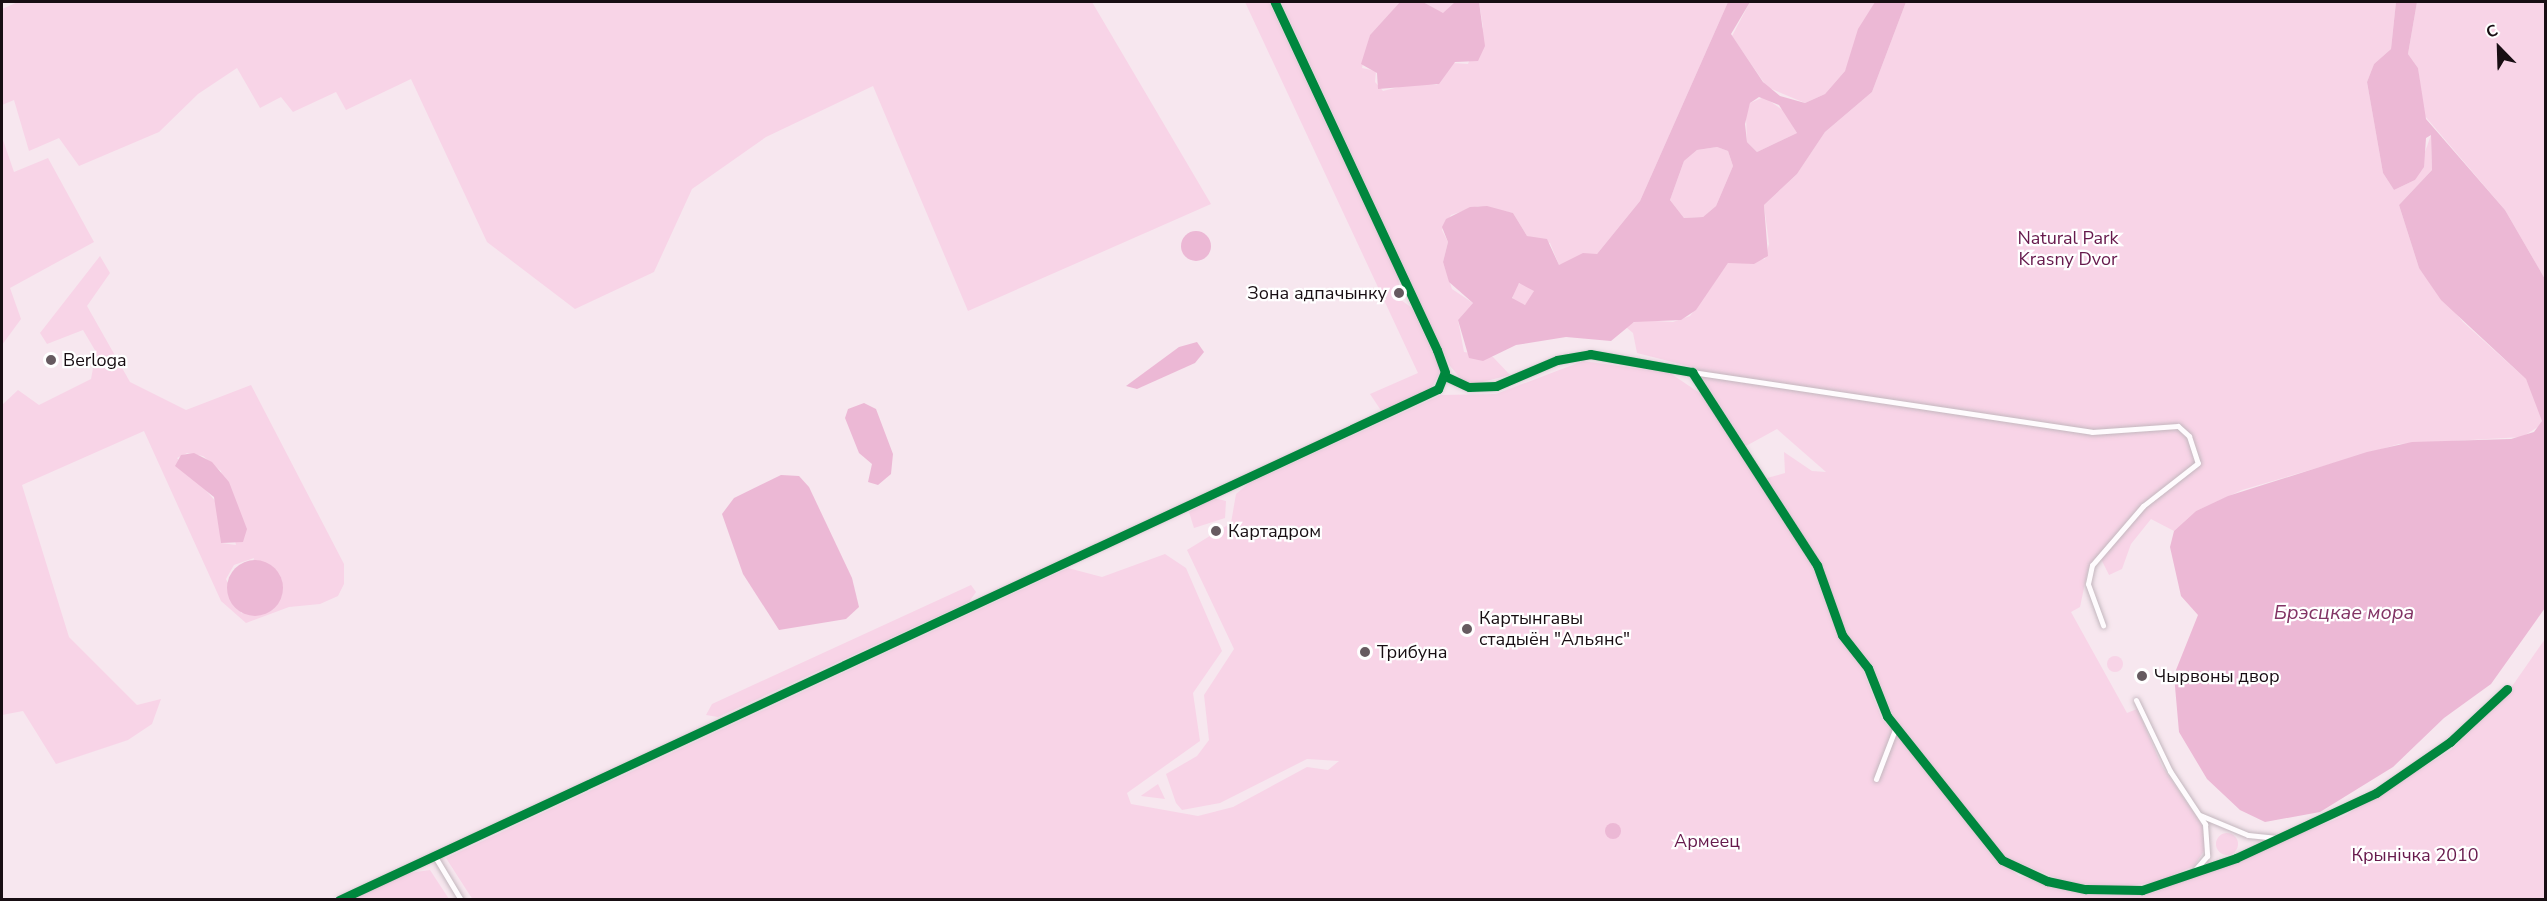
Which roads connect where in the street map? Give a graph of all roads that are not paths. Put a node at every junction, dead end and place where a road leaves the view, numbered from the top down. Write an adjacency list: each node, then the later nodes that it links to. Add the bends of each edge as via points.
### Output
1 (1275, 2): 3 (street)
2 (1692, 372): 3 (street, via 1590,354 1557,360 1496,386 1469,387); 4 (street, via 2081,431 2178,426 2189,436 2199,462 2143,506 2092,565 2088,584); 7 (street, via 1817,565 1842,635 1868,668)
3 (1445, 376): 11 (street, via 1434,393 1378,420)
4 (2103, 624)
5 (2507, 689): 10 (street, via 2401,777 2333,817)
6 (2136, 700): 9 (street, via 2166,764)
7 (1896, 727): 8 (street); 12 (street, via 1991,849 2016,870 2067,887 2114,891 2155,888)
8 (1876, 779)
9 (2200, 815): 10 (street, via 2248,835); 12 (street, via 2208,847)
10 (2280, 837): 12 (street)
11 (434, 855): 13 (street); 14 (street)
12 (2190, 875)
13 (339, 900)
14 (461, 900)

